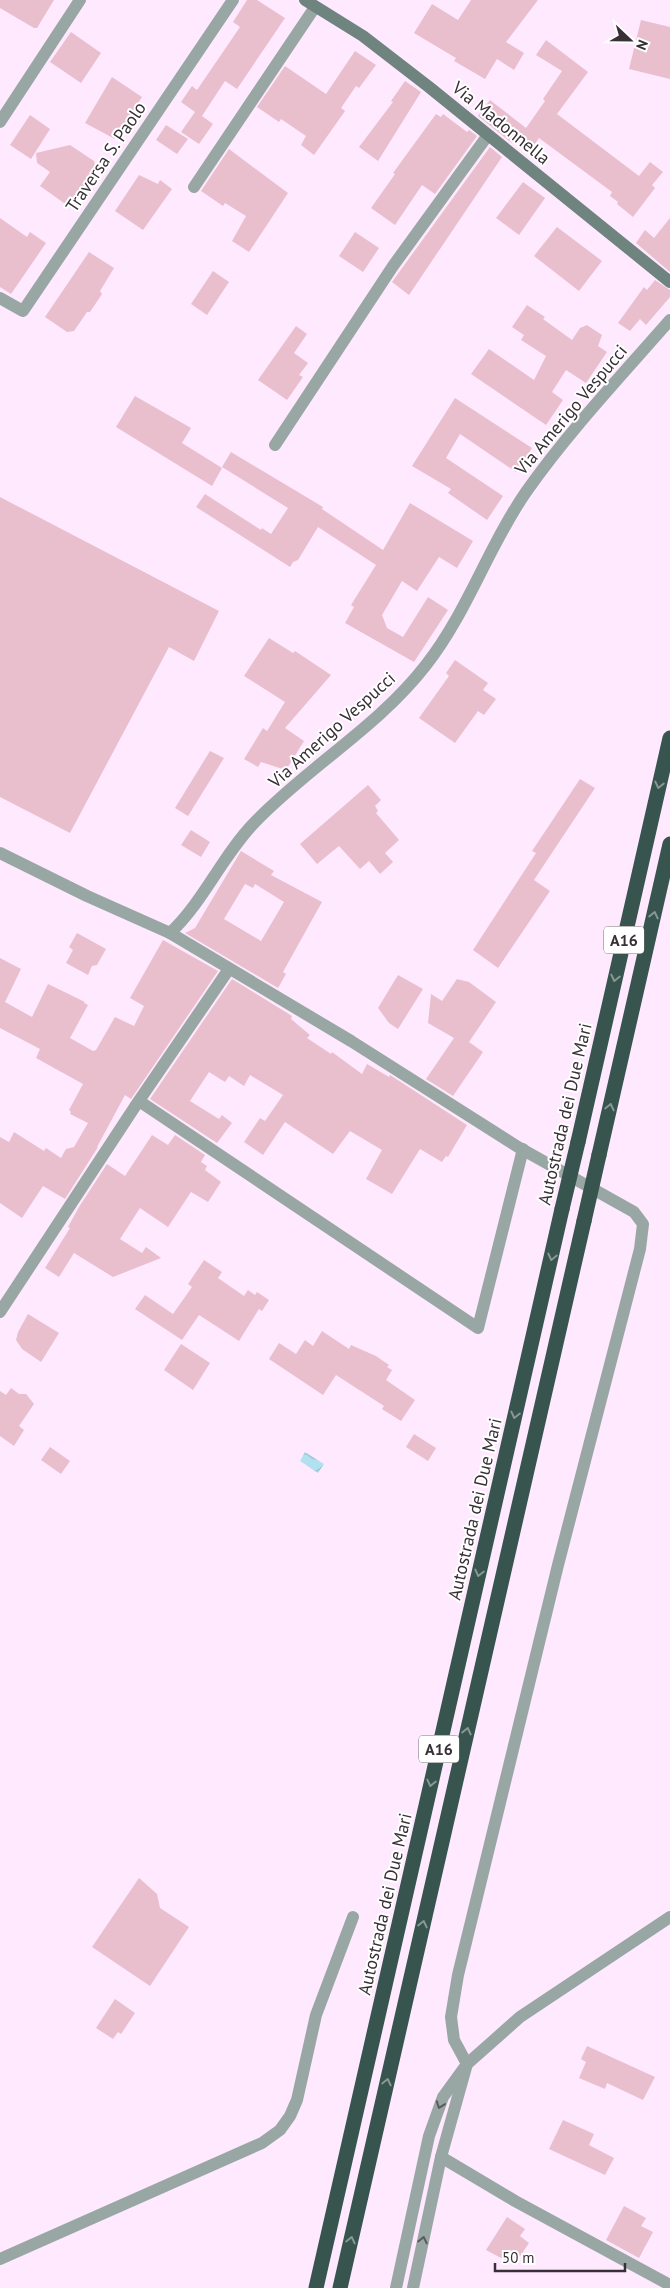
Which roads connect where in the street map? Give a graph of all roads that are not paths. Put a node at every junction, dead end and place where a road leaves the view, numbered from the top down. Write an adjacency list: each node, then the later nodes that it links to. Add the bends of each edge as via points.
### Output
1 (80, 0): 4 (street)
2 (233, 0): 8 (street, Traversa S. Paolo, via 23,311)
3 (310, 3): 5 (street, Via Madonnella, via 362,36); 6 (street)
4 (0, 122)
5 (488, 135): 7 (street, Via Madonnella); 10 (street, via 394,266)
6 (194, 187)
7 (670, 282)
8 (0, 298)
9 (670, 320): 14 (street, Via Amerigo Vespucci, via 584,418 526,493 494,546 461,612 427,665 395,701 256,821 231,849 195,904)
10 (275, 445)
11 (670, 738): 25 (highway, Autostrada dei Due Mari / A16, one-way to 25, bridge)
12 (670, 844): 26 (highway, A16, one-way to 12, bridge)
13 (0, 853): 14 (street)
14 (170, 933): 15 (street)
15 (229, 969): 16 (street); 17 (street, via 351,1041)
16 (139, 1100): 17 (street, via 478,1328); 18 (street)
17 (522, 1149): 21 (street, via 634,1212 643,1224 640,1249 558,1565 458,1975 451,2017 454,2040)
18 (0, 1312)
19 (670, 1917): 21 (street, via 520,2017)
20 (354, 1918): 23 (street, via 316,2015 297,2100 280,2130 262,2143)
21 (467, 2064): 22 (street); 27 (street, one-way to 27, via 443,2097 429,2136)
22 (441, 2157): 24 (street); 28 (street, one-way to 22)
23 (0, 2259)
24 (670, 2285)
25 (316, 2288)
26 (340, 2288)
27 (396, 2288)
28 (413, 2288)

